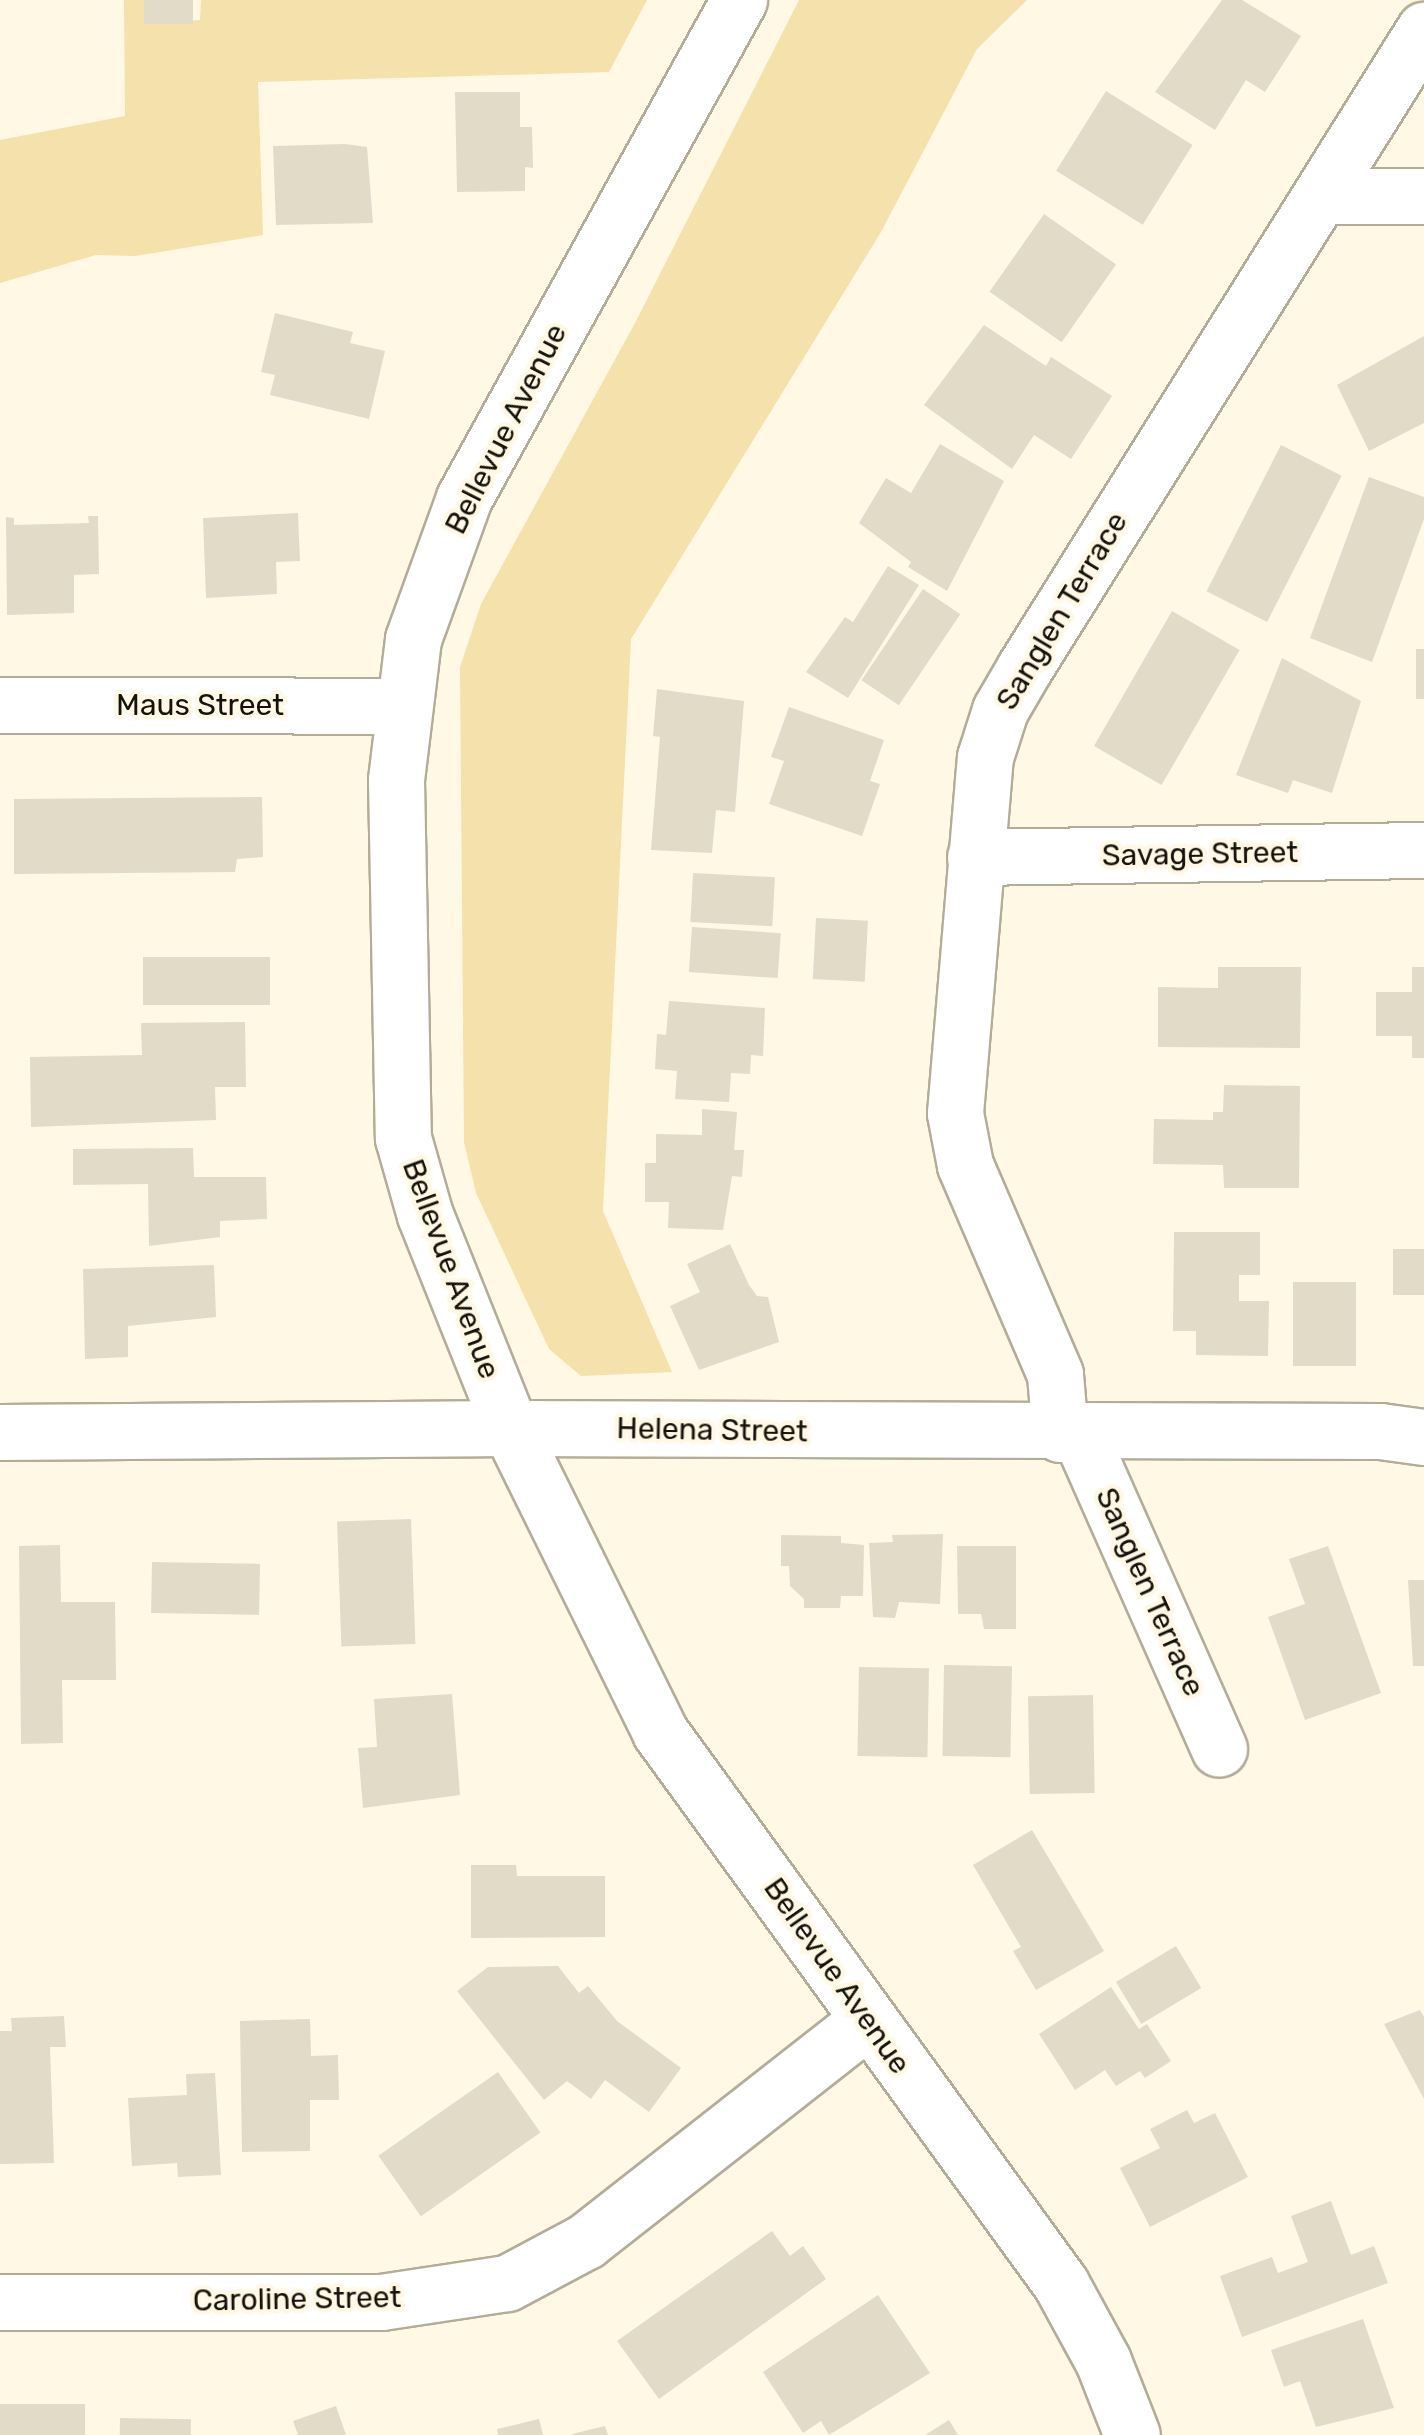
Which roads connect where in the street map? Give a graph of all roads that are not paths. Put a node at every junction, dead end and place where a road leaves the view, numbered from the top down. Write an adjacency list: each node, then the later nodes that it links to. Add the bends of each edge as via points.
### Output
1 (739, 0): 6 (street, Bellevue Avenue, via 464,498 413,639)
2 (1424, 30): 3 (street, Sanglen Terrace)
3 (1322, 196): 4 (street); 8 (street, Sanglen Terrace, via 1000,710 985,757)
4 (1424, 196)
5 (0, 705): 6 (street, Maus Street)
6 (401, 706): 9 (street, Bellevue Avenue, via 396,780 404,1138 425,1216)
7 (1424, 850): 8 (street, Savage Street)
8 (975, 857): 11 (street, Sanglen Terrace, via 954,1113 980,1204 1056,1374)
9 (510, 1428): 10 (street, Helena Street); 11 (street, Helena Street); 14 (street, Bellevue Avenue, via 660,1732)
10 (0, 1432)
11 (1070, 1434): 12 (street, Helena Street, via 1380,1431); 13 (street, Sanglen Terrace)
12 (1424, 1438)
13 (1219, 1749)
14 (867, 2021): 15 (street, Caroline Street, via 586,2241 507,2283 381,2302); 16 (street, Bellevue Avenue, via 1061,2284 1103,2361)
15 (0, 2302)
16 (1132, 2435)

